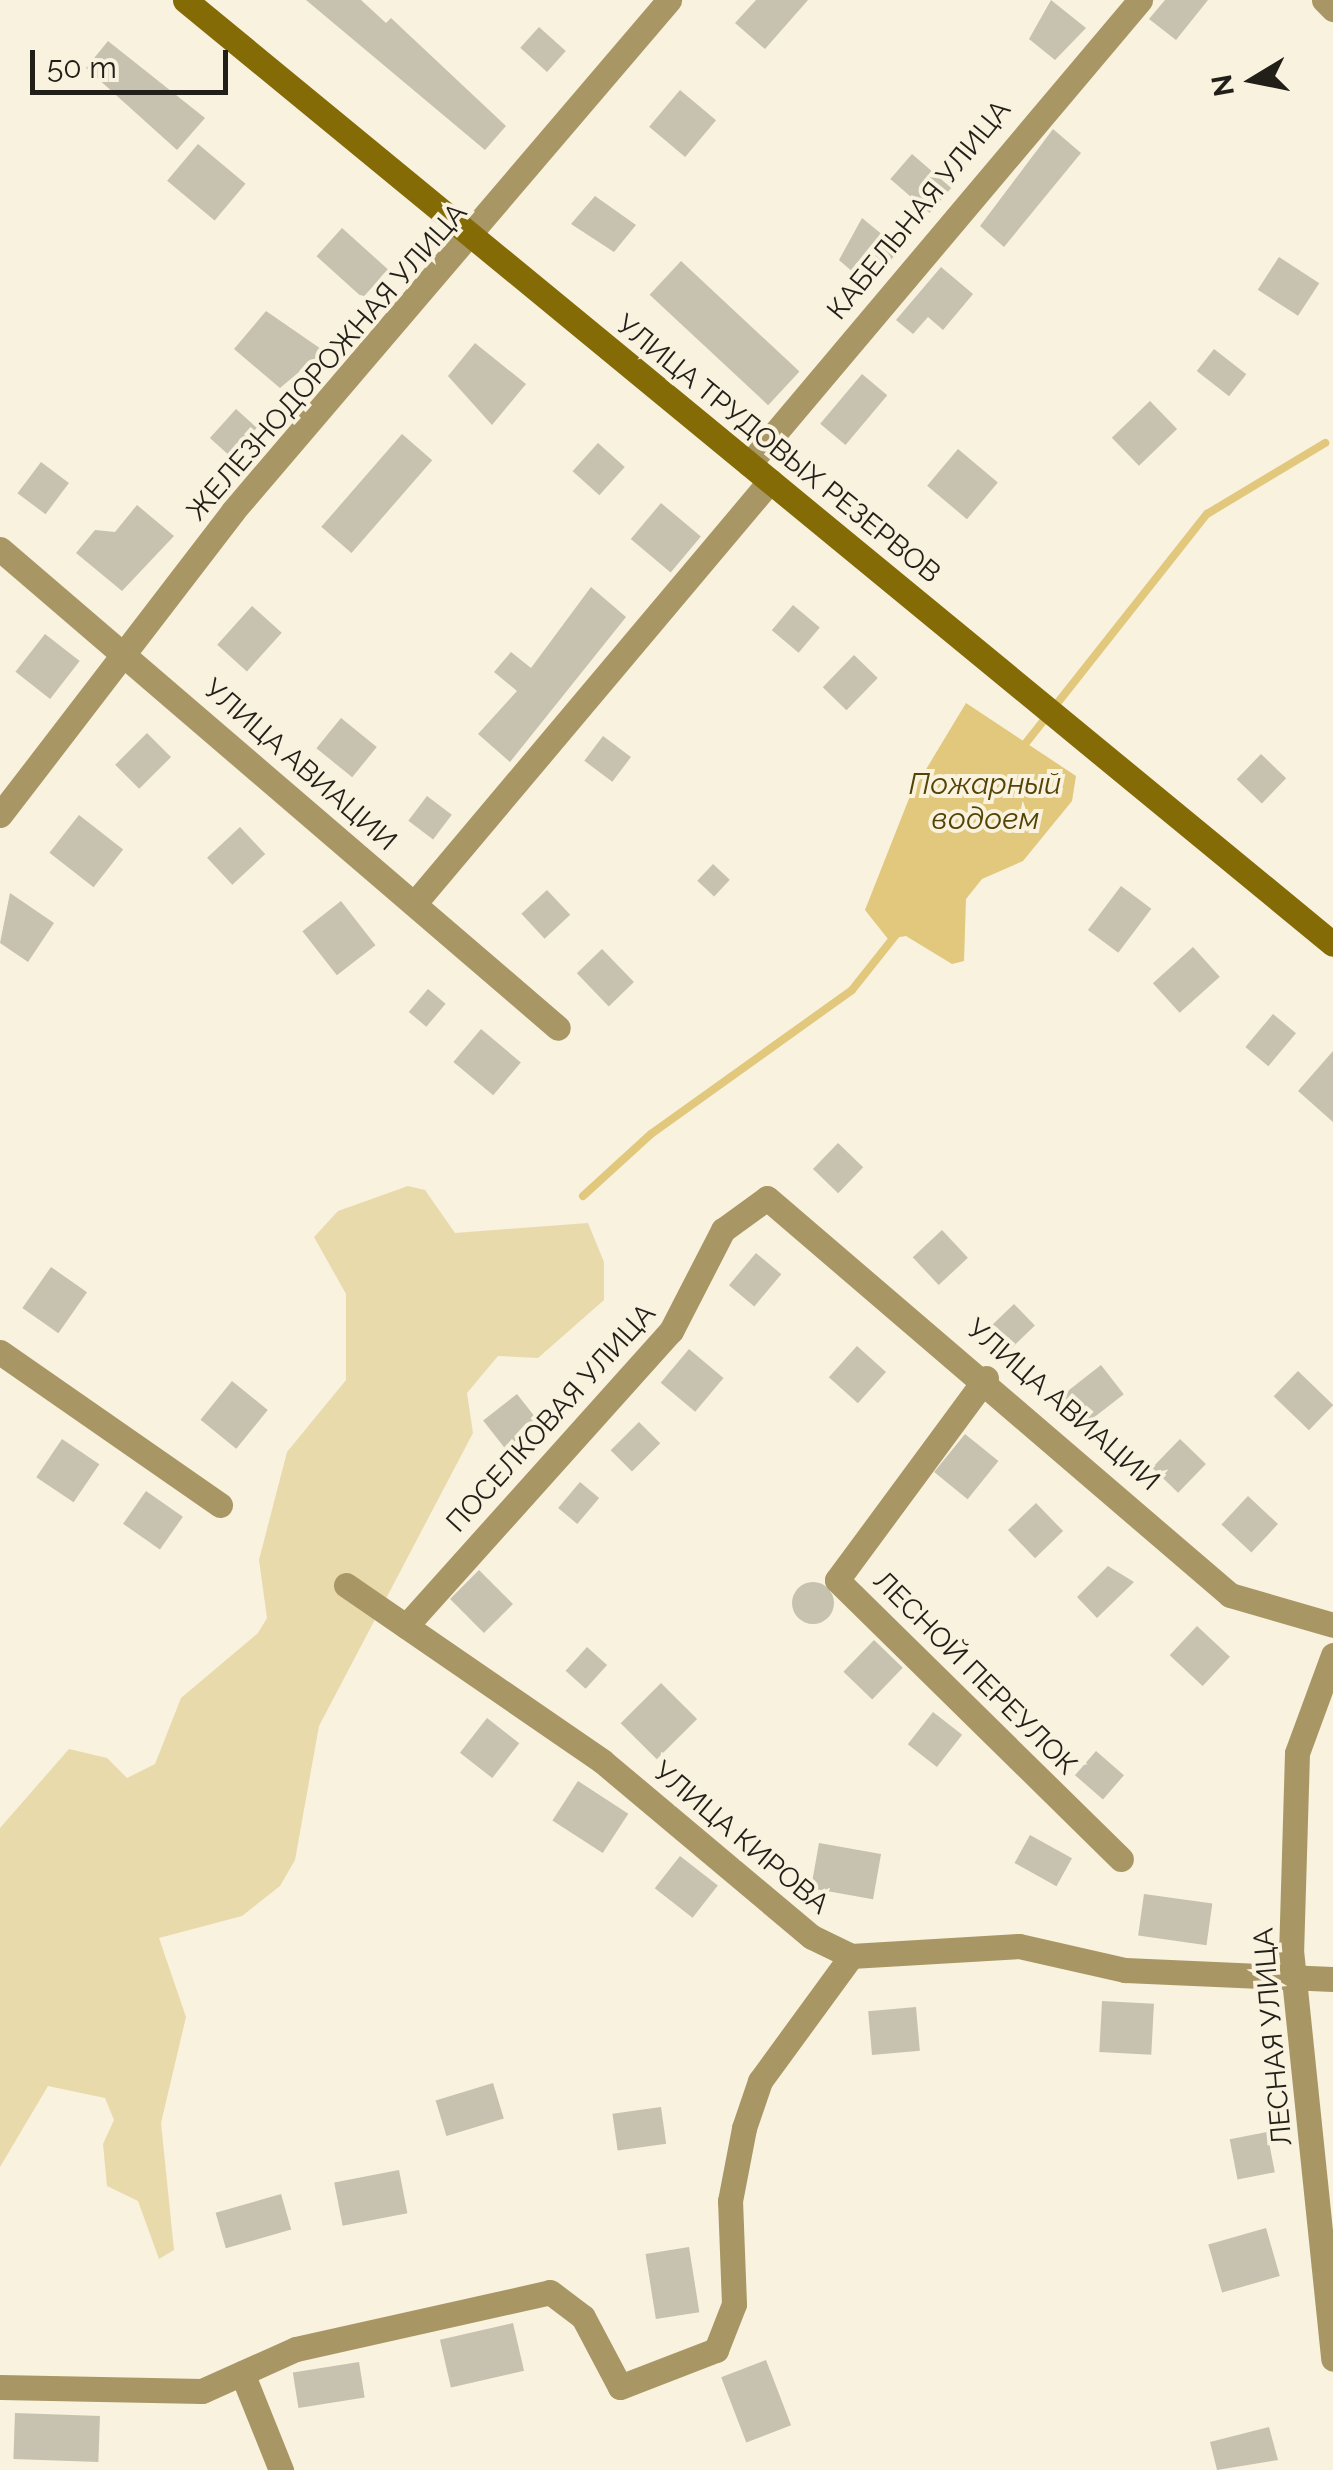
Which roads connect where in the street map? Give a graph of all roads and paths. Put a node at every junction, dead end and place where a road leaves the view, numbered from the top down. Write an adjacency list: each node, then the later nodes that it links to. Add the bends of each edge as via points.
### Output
1 (185, 0): 6 (main road, УЛИЦА ТРУДОВЫХ РЕЗЕРВОВ)
2 (668, 0): 6 (street, ЖЕЛЕЗНОДОРОЖНАЯ УЛИЦА)
3 (1140, 0): 7 (street, КАБЕЛЬНАЯ УЛИЦА)
4 (1324, 0): 5 (street)
5 (1333, 9)
6 (474, 237): 7 (main road, УЛИЦА ТРУДОВЫХ РЕЗЕРВОВ); 10 (street, ЖЕЛЕЗНОДОРОЖНАЯ УЛИЦА, via 252,488)
7 (749, 464): 8 (main road, УЛИЦА ТРУДОВЫХ РЕЗЕРВОВ)
8 (770, 482): 12 (street); 13 (main road, УЛИЦА ТРУДОВЫХ РЕЗЕРВОВ)
9 (0, 549): 10 (street, УЛИЦА АВИАЦИИ)
10 (126, 654): 11 (street, ЖЕЛЕЗНОДОРОЖНАЯ УЛИЦА); 12 (street, УЛИЦА АВИАЦИИ)
11 (0, 815)
12 (414, 904): 14 (street, УЛИЦА АВИАЦИИ)
13 (1333, 944)
14 (558, 1028)
15 (767, 1198): 17 (street, УЛИЦА АВИАЦИИ); 21 (street, ПОСЕЛКОВАЯ УЛИЦА, via 723,1230 671,1332)
16 (0, 1352): 18 (street)
17 (986, 1378): 20 (street, УЛИЦА АВИАЦИИ, via 1230,1595); 23 (street, ЛЕСНОЙ ПЕРЕУЛОК, via 837,1580)
18 (220, 1505)
19 (346, 1585): 21 (street, УЛИЦА КИРОВА)
20 (1333, 1625)
21 (406, 1626): 24 (street, УЛИЦА КИРОВА, via 602,1761 812,1937)
22 (1333, 1655): 25 (street, ЛЕСНАЯ УЛИЦА, via 1298,1753)
23 (1121, 1860)
24 (851, 1956): 25 (street, via 1020,1946 1125,1970); 28 (street, via 760,2081 730,2201 734,2304 716,2350 620,2387 584,2316 550,2292 296,2350)
25 (1294, 1980): 26 (street); 27 (street, ЛЕСНАЯ УЛИЦА)
26 (1333, 1980)
27 (1333, 2359)
28 (242, 2373): 29 (street, via 202,2392); 30 (street)
29 (0, 2387)
30 (281, 2470)

